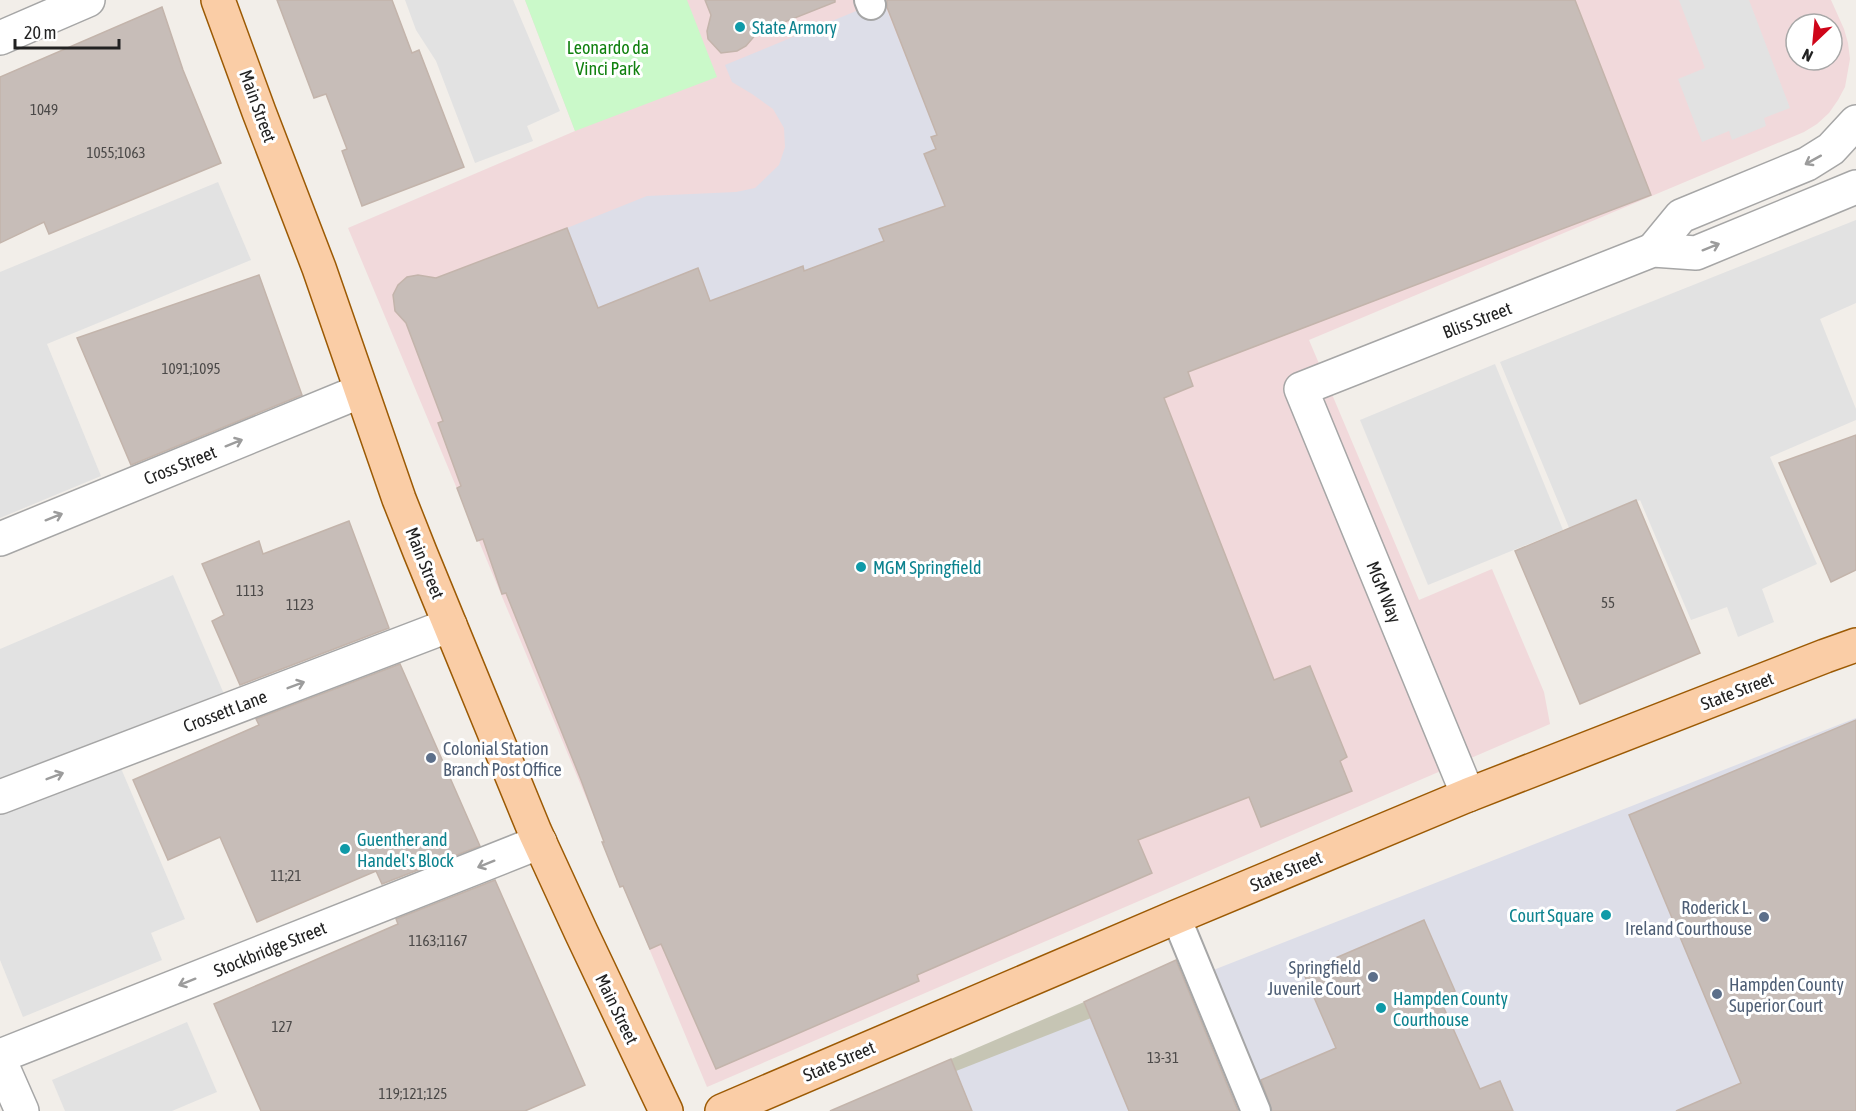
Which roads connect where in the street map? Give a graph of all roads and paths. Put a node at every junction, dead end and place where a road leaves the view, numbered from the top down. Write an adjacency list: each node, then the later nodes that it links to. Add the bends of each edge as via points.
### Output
1 (88, 0): 3 (street)
2 (218, 0): 8 (main road, Main Street)
3 (0, 38)
4 (1856, 122): 6 (street, Bliss Street, one-way to 6, via 1831,149 1807,164 1681,216)
5 (1856, 188): 6 (street, Bliss Street, one-way to 5, via 1696,253)
6 (1653, 250): 7 (street, Bliss Street)
7 (1301, 389): 12 (street, MGM Way)
8 (361, 390): 9 (street, Cross Street, one-way to 8); 10 (main road, Main Street, via 399,499)
9 (0, 539)
10 (450, 625): 13 (street, Crossett Lane, one-way to 10); 14 (main road, Main Street)
11 (1856, 645): 12 (main road, State Street)
12 (1468, 795): 15 (main road, State Street)
13 (0, 797)
14 (540, 842): 16 (street, Stockbridge Street, one-way to 16); 18 (main road, Main Street)
15 (1176, 917): 19 (main road, State Street); 20 (street)
16 (0, 1058): 17 (street)
17 (22, 1111)
18 (666, 1111)
19 (722, 1111)
20 (1256, 1111)

